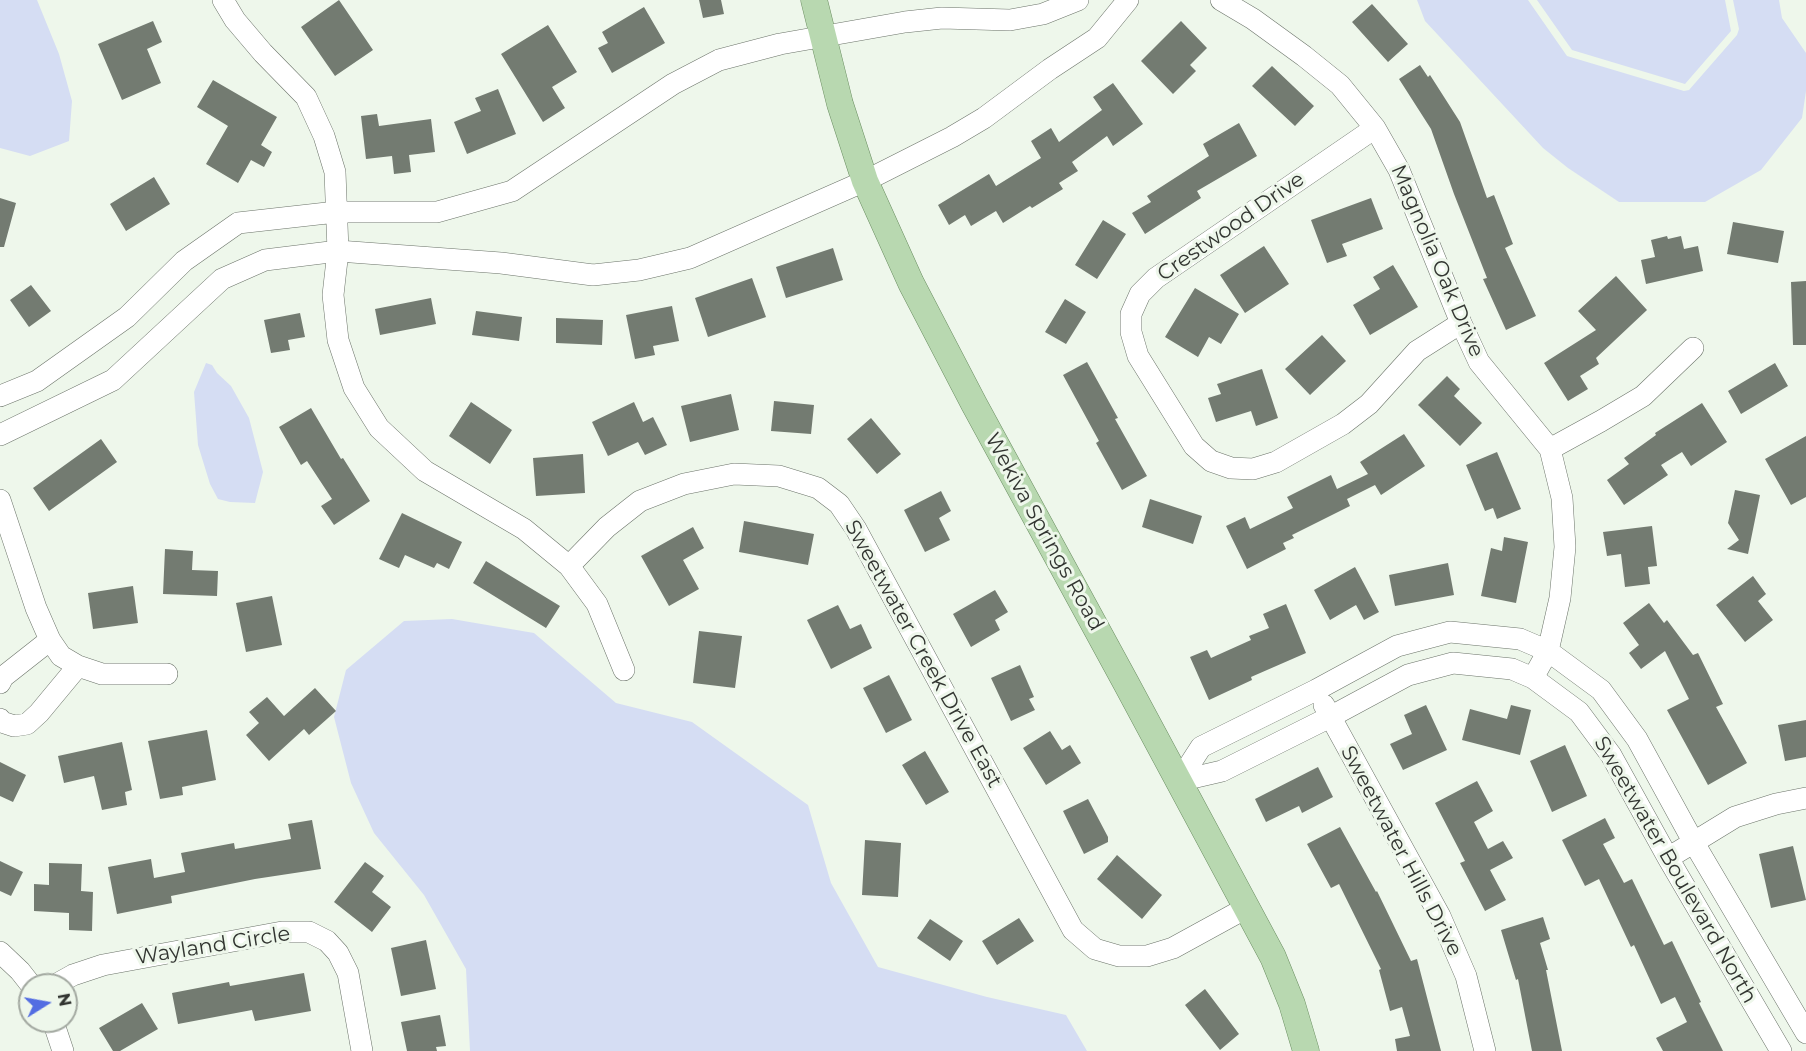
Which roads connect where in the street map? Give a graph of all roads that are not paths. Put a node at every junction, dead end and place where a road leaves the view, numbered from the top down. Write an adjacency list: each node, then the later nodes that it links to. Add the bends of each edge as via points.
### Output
1 (222, 0): 9 (street, via 263,53 306,97 324,135 335,172)
2 (814, 0): 6 (main road, Wekiva Springs Road)
3 (1078, 0): 6 (street, via 1043,14 1010,20 942,18)
4 (1128, 0): 8 (street, via 1097,38 984,118)
5 (1221, 0): 7 (street, Magnolia Oak Drive, via 1253,19 1340,85)
6 (822, 37): 8 (main road, Wekiva Springs Road); 9 (street, via 719,60 673,84 512,191 437,212)
7 (1375, 128): 11 (street, Magnolia Oak Drive, via 1399,170); 11 (street, Crestwood Drive, via 1156,278 1140,294 1131,314 1138,356 1194,446 1211,461 1231,468 1252,469 1276,462 1343,424 1369,404 1417,351)
8 (865, 181): 10 (street, via 690,258 639,270 593,275 501,263); 28 (main road, Wekiva Springs Road, via 910,283)
9 (336, 212): 10 (street); 13 (street, via 238,223 184,261 127,317 37,381)
10 (338, 251): 14 (street, via 265,260 222,279 113,380); 17 (street, via 333,295 338,340 354,388 380,428 425,471 524,529)
11 (1461, 323): 15 (street, Magnolia Oak Drive, via 1479,362)
12 (1693, 348): 15 (street, via 1643,396)
13 (0, 396)
14 (0, 435)
15 (1550, 449): 19 (street, Magnolia Oak Drive, via 1562,498 1565,547 1560,598)
16 (0, 500): 18 (street)
17 (569, 566): 21 (street, via 597,604); 32 (street, Sweetwater Creek Drive East, via 607,527 640,501 684,484 734,474 778,476 818,488 839,504 856,529 1073,930 1095,949 1119,956 1147,956 1173,948)
18 (50, 640): 20 (street, via 61,656); 24 (street)
19 (1548, 651): 23 (street, Magnolia Oak Drive); 25 (street, Sweetwater Boulevard North, via 1520,639 1450,632 1397,646); 30 (street, Sweetwater Boulevard North, via 1600,690 1637,739)
20 (78, 666): 22 (street, via 102,674); 27 (street, via 27,724 14,726)
21 (624, 669)
22 (167, 674)
23 (1533, 678): 26 (street, Sweetwater Boulevard North, via 1512,669 1453,663 1408,675); 31 (street, Sweetwater Boulevard North, via 1579,712 1611,755)
24 (0, 683)
25 (1316, 690): 26 (street, Sweetwater Hills Drive); 28 (street, Sweetwater Boulevard North, via 1201,747)
26 (1330, 717): 28 (street, Sweetwater Boulevard North, via 1222,771); 41 (street, Sweetwater Hills Drive, via 1440,916 1466,976)
27 (0, 718)
28 (1179, 781): 32 (main road, Wekiva Springs Road)
29 (1806, 798): 30 (street, via 1736,817)
30 (1694, 843): 31 (street); 37 (street, Sweetwater Boulevard North)
31 (1668, 858): 42 (street, Sweetwater Boulevard North)
32 (1246, 908): 40 (main road, Wekiva Springs Road, via 1289,995)
33 (0, 952): 34 (street)
34 (22, 973)
35 (78, 973): 39 (street, Wayland Circle, via 103,965 282,932 309,932 327,941 348,973)
36 (56, 1033): 38 (street)
37 (1806, 1033)
38 (63, 1051)
39 (362, 1051)
40 (1306, 1051)
41 (1485, 1051)
42 (1781, 1051)

